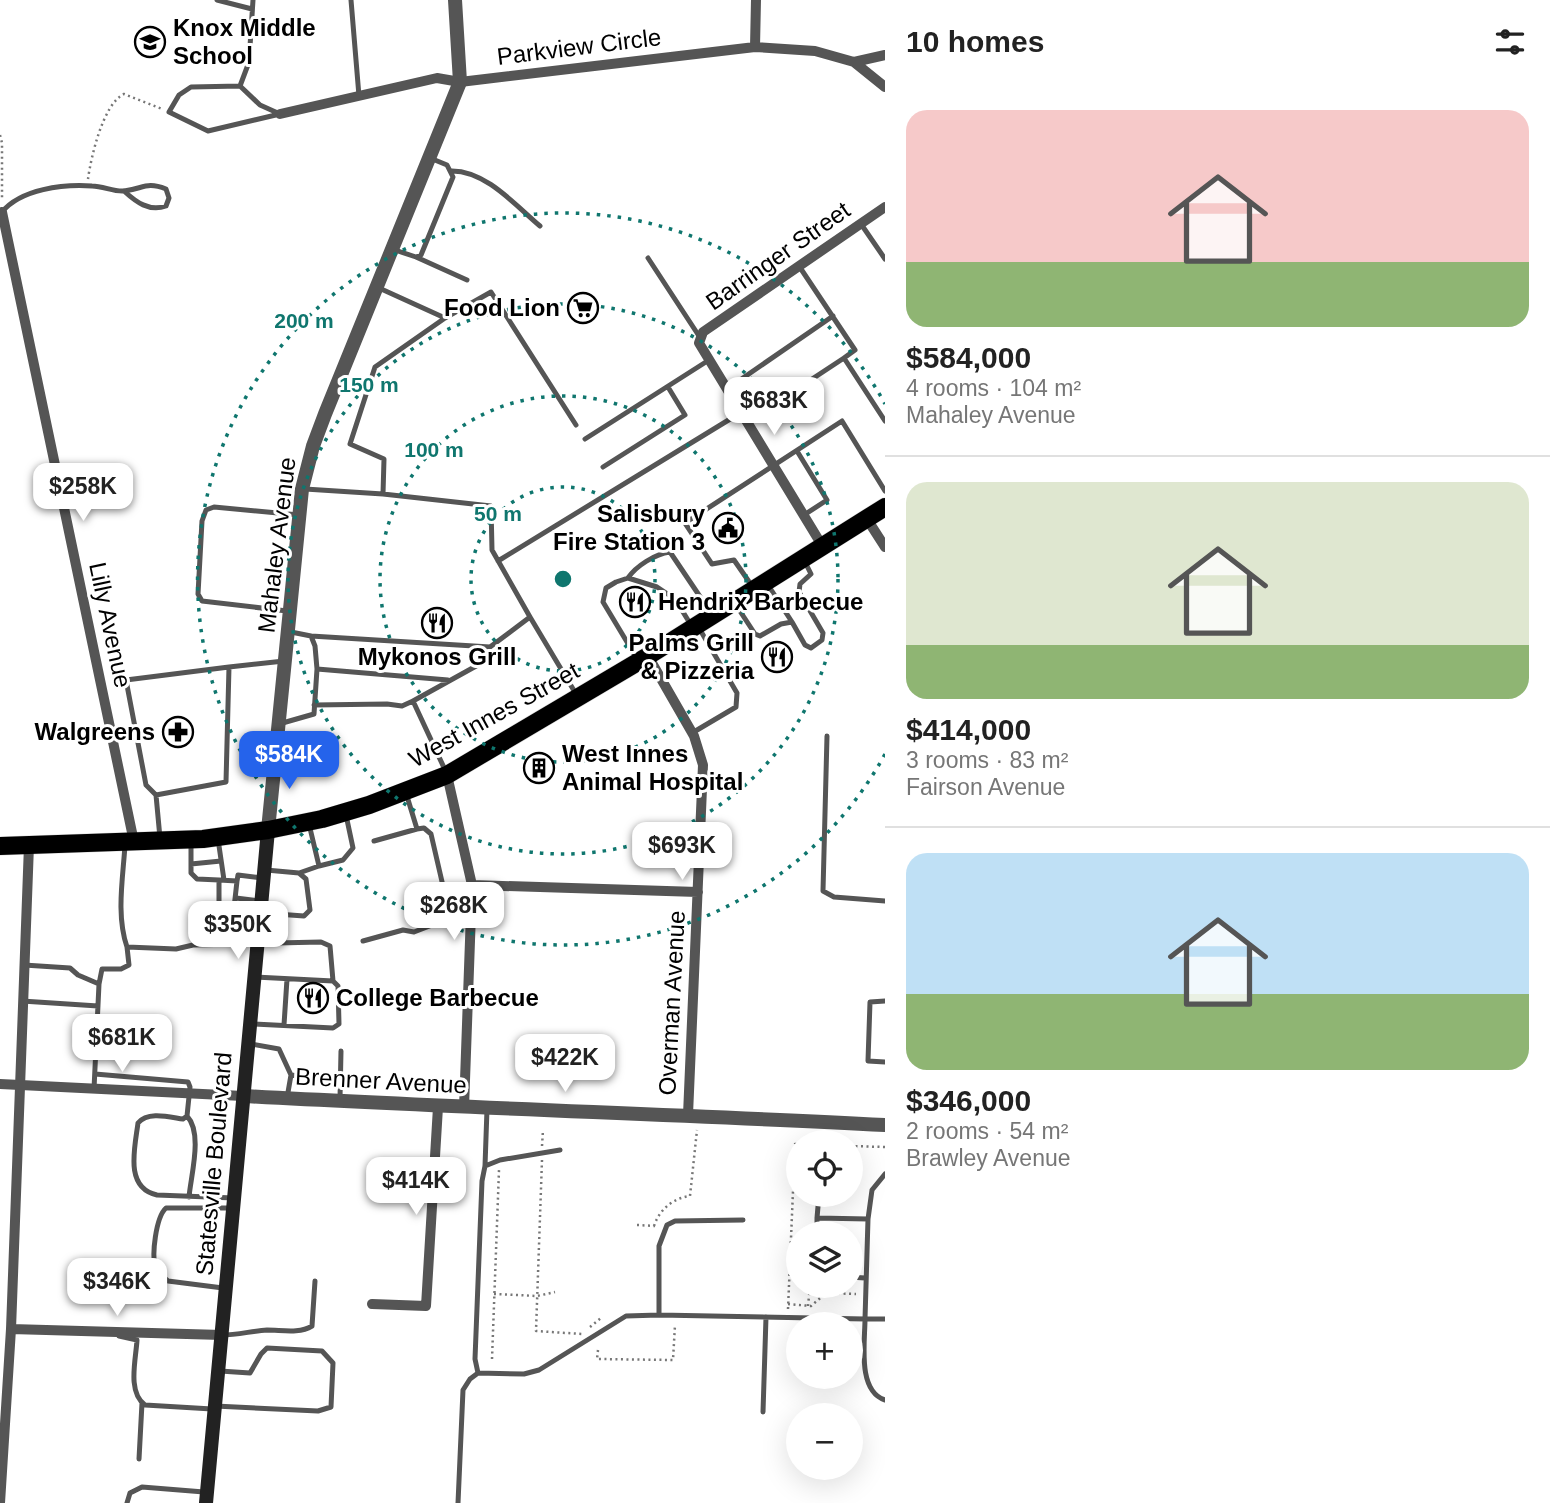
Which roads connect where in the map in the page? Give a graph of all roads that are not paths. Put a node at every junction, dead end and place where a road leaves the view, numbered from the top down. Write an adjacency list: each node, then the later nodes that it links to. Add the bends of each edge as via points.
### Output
1 (216, 0): 6 (lane)
2 (253, 0): 6 (lane)
3 (351, 0): 13 (lane)
4 (455, 0): 10 (street, Mahaley Avenue)
5 (756, 0): 7 (street)
6 (252, 9): 11 (lane, via 249,62)
7 (755, 47): 9 (street, Parkview Circle, via 815,51); 10 (street, Parkview Circle)
8 (885, 54): 9 (street)
9 (854, 62): 12 (street)
10 (460, 82): 13 (street, Parkview Circle, via 437,78); 15 (street, Mahaley Avenue)
11 (240, 86): 14 (lane, via 260,105); 14 (lane, via 191,88 179,95 169,112 208,131)
12 (885, 87)
13 (359, 96): 14 (street, Parkview Circle)
14 (280, 114)
15 (429, 157): 16 (lane); 22 (street, Mahaley Avenue)
16 (452, 171): 21 (lane, via 465,171 484,180); 23 (lane, via 421,255)
17 (124, 191): 17 (lane, via 154,184 166,189 169,198 166,206 150,208); 19 (lane, via 87,186 42,190 22,195)
18 (885, 207): 20 (street, Barringer Street)
19 (2, 212): 86 (street, Lilly Avenue)
20 (861, 224): 25 (lane); 26 (street, Barringer Street)
21 (540, 226)
22 (392, 249): 23 (lane); 28 (street, Mahaley Avenue)
23 (416, 257): 27 (lane)
24 (649, 258): 31 (lane)
25 (885, 259)
26 (799, 266): 29 (lane); 31 (street, Barringer Street, via 703,332)
27 (467, 280)
28 (376, 287): 30 (lane); 43 (street, Mahaley Avenue, via 313,446)
29 (833, 316): 32 (lane, via 855,350); 35 (lane)
30 (445, 318): 38 (lane, via 491,292); 45 (lane, via 375,367 350,444 384,459)
31 (700, 341): 33 (street)
32 (844, 358): 36 (lane); 37 (lane)
33 (709, 360): 34 (lane); 35 (street)
34 (668, 387): 39 (lane); 41 (lane, via 685,415)
35 (727, 388): 36 (street)
36 (744, 417): 42 (street); 52 (lane)
37 (885, 421)
38 (576, 425)
39 (585, 439)
40 (797, 451): 42 (lane); 44 (lane, via 842,421); 47 (lane, via 827,500)
41 (603, 467)
42 (774, 467): 47 (street); 54 (lane, via 685,523 712,564 734,560)
43 (302, 489): 45 (lane); 48 (street, Mahaley Avenue)
44 (885, 491)
45 (383, 494): 52 (lane, via 491,506 492,550)
46 (879, 514): 49 (main road, West Innes Street); 50 (street)
47 (803, 515): 49 (street)
48 (299, 516): 56 (street, Mahaley Avenue); 56 (lane, via 214,506 206,510 202,521 198,594 202,601)
49 (823, 547): 51 (main road, West Innes Street)
50 (885, 547)
51 (804, 559): 54 (main road, West Innes Street); 59 (lane, via 811,574 800,584 799,592 823,633 822,640 811,648 806,645)
52 (498, 561): 58 (lane)
53 (628, 578): 57 (lane, via 634,570 670,552); 60 (lane, via 670,594); 64 (lane, via 606,588 603,602)
54 (760, 586): 55 (main road, West Innes Street); 59 (lane)
55 (734, 602): 57 (main road, West Innes Street); 59 (lane, via 760,636)
56 (290, 611): 61 (street, Mahaley Avenue)
57 (713, 615): 60 (main road, West Innes Street)
58 (530, 617): 63 (lane); 69 (lane)
59 (792, 622)
60 (695, 626): 64 (main road, West Innes Street); 73 (lane, via 738,701 736,707)
61 (288, 631): 62 (lane); 65 (street, Mahaley Avenue)
62 (311, 636): 63 (lane); 67 (lane)
63 (490, 647): 68 (lane, via 487,660)
64 (643, 659): 69 (main road, West Innes Street); 73 (street, Overman Avenue)
65 (285, 661): 66 (lane); 72 (street, Mahaley Avenue)
66 (229, 667): 77 (lane, via 226,782); 77 (lane, via 126,680 146,785)
67 (317, 669): 68 (lane); 71 (lane)
68 (450, 680): 70 (lane)
69 (578, 697): 75 (main road, West Innes Street)
70 (413, 701): 71 (lane, via 402,706); 75 (lane)
71 (314, 705): 72 (lane, via 314,714)
72 (278, 724): 81 (street, Mahaley Avenue)
73 (692, 733): 98 (street, Overman Avenue, via 704,765)
74 (827, 736): 100 (lane, via 823,891 834,897)
75 (447, 775): 76 (main road, West Innes Street); 96 (street)
76 (406, 791): 78 (main road, West Innes Street); 80 (lane)
77 (156, 795): 84 (lane)
78 (346, 812): 79 (main road, West Innes Street); 91 (lane, via 352,848 343,860)
79 (308, 822): 81 (main road, West Innes Street); 91 (lane)
80 (417, 829): 85 (lane); 97 (lane, via 431,834)
81 (268, 830): 82 (main road, West Innes Street); 93 (main road, Statesville Boulevard)
82 (218, 837): 83 (main road, West Innes Street); 89 (lane)
83 (191, 840): 84 (main road, West Innes Street); 90 (lane)
84 (160, 841): 86 (main road, West Innes Street)
85 (374, 841)
86 (130, 842): 87 (main road, West Innes Street); 105 (lane, via 122,902)
87 (29, 845): 88 (main road, West Innes Street); 106 (street)
88 (0, 846)
89 (221, 861): 90 (lane); 94 (lane)
90 (191, 864): 94 (lane, via 197,879)
91 (319, 866): 92 (lane)
92 (299, 873): 93 (lane); 101 (lane, via 306,879 310,910 304,916)
93 (264, 874): 95 (lane, via 238,875); 101 (main road, Statesville Boulevard)
94 (222, 880): 95 (lane); 102 (lane, via 219,909)
95 (237, 881): 99 (lane)
96 (472, 885): 97 (lane); 98 (street); 132 (street)
97 (445, 887): 104 (lane, via 445,920 414,932 403,930)
98 (698, 892): 135 (street, Overman Avenue)
99 (236, 898): 101 (lane); 102 (lane)
100 (885, 901)
101 (261, 907): 103 (main road, Statesville Boulevard)
102 (233, 917): 103 (lane, via 232,930)
103 (258, 938): 105 (lane, via 176,949); 107 (main road, Statesville Boulevard); 109 (lane, via 330,946)
104 (363, 941)
105 (127, 947): 110 (lane, via 129,965 102,969)
106 (24, 965): 110 (lane, via 70,968); 111 (street)
107 (254, 977): 108 (lane); 114 (main road, Statesville Boulevard)
108 (287, 979): 109 (lane); 115 (lane)
109 (333, 981): 115 (lane, via 338,986 339,1024 333,1028)
110 (99, 984): 113 (lane)
111 (22, 1001): 113 (lane); 124 (street)
112 (885, 1001): 118 (lane, via 870,1002 868,1061)
113 (98, 1006): 119 (lane)
114 (250, 1024): 115 (lane); 116 (main road, Statesville Boulevard)
115 (284, 1025)
116 (248, 1044): 120 (lane, via 279,1049); 128 (main road, Statesville Boulevard)
117 (341, 1051): 122 (lane)
118 (885, 1062)
119 (95, 1074): 121 (lane); 125 (lane)
120 (291, 1075): 122 (lane); 129 (lane)
121 (124, 1076): 126 (lane); 127 (lane, via 184,1080)
122 (341, 1081): 130 (lane)
123 (0, 1084): 124 (street, Brenner Avenue)
124 (19, 1085): 125 (street, Brenner Avenue); 154 (street)
125 (94, 1089): 126 (street, Brenner Avenue)
126 (123, 1090): 127 (street, Brenner Avenue)
127 (189, 1093): 128 (street, Brenner Avenue); 134 (lane)
128 (243, 1096): 129 (street, Brenner Avenue); 141 (main road, Statesville Boulevard)
129 (288, 1098): 130 (street, Brenner Avenue)
130 (340, 1101): 131 (street, Brenner Avenue)
131 (439, 1107): 132 (street, Brenner Avenue); 149 (street, via 426,1306)
132 (464, 1108): 133 (street, Brenner Avenue)
133 (487, 1109): 135 (street, Brenner Avenue); 138 (lane)
134 (187, 1116): 140 (lane, via 196,1137); 140 (lane, via 141,1119 134,1164 145,1191)
135 (692, 1120): 136 (street, Brenner Avenue)
136 (885, 1125)
137 (560, 1150): 138 (lane)
138 (485, 1166): 158 (lane)
139 (885, 1174): 144 (lane, via 872,1190)
140 (189, 1196): 141 (lane)
141 (233, 1203): 148 (main road, Statesville Boulevard); 148 (lane, via 166,1208 158,1218 154,1259 161,1276 168,1280)
142 (818, 1207): 143 (lane)
143 (817, 1218): 144 (lane)
144 (868, 1219): 146 (lane)
145 (743, 1220): 150 (lane, via 676,1221 665,1228 659,1246)
146 (865, 1278): 152 (lane)
147 (315, 1281): 156 (lane, via 312,1326 304,1331)
148 (226, 1288): 156 (main road, Statesville Boulevard)
149 (372, 1304)
150 (659, 1315): 151 (lane); 158 (lane, via 626,1316 539,1370)
151 (766, 1317): 152 (lane); 162 (lane)
152 (865, 1319): 153 (lane); 159 (lane, via 866,1377 873,1391)
153 (885, 1319)
154 (11, 1329): 155 (street); 165 (street)
155 (102, 1333): 156 (street); 160 (lane, via 137,1340 134,1378 136,1397)
156 (222, 1335): 157 (main road, Statesville Boulevard)
157 (218, 1371): 161 (main road, Statesville Boulevard); 161 (lane, via 250,1373 267,1348 322,1351 333,1363 331,1407)
158 (478, 1373): 167 (lane, via 463,1390)
159 (885, 1400)
160 (142, 1403): 161 (lane); 163 (lane)
161 (215, 1407): 164 (main road, Statesville Boulevard)
162 (763, 1412)
163 (139, 1459)
164 (207, 1498): 166 (lane, via 142,1488 130,1493)
165 (0, 1503)
166 (127, 1503)
167 (458, 1503)

